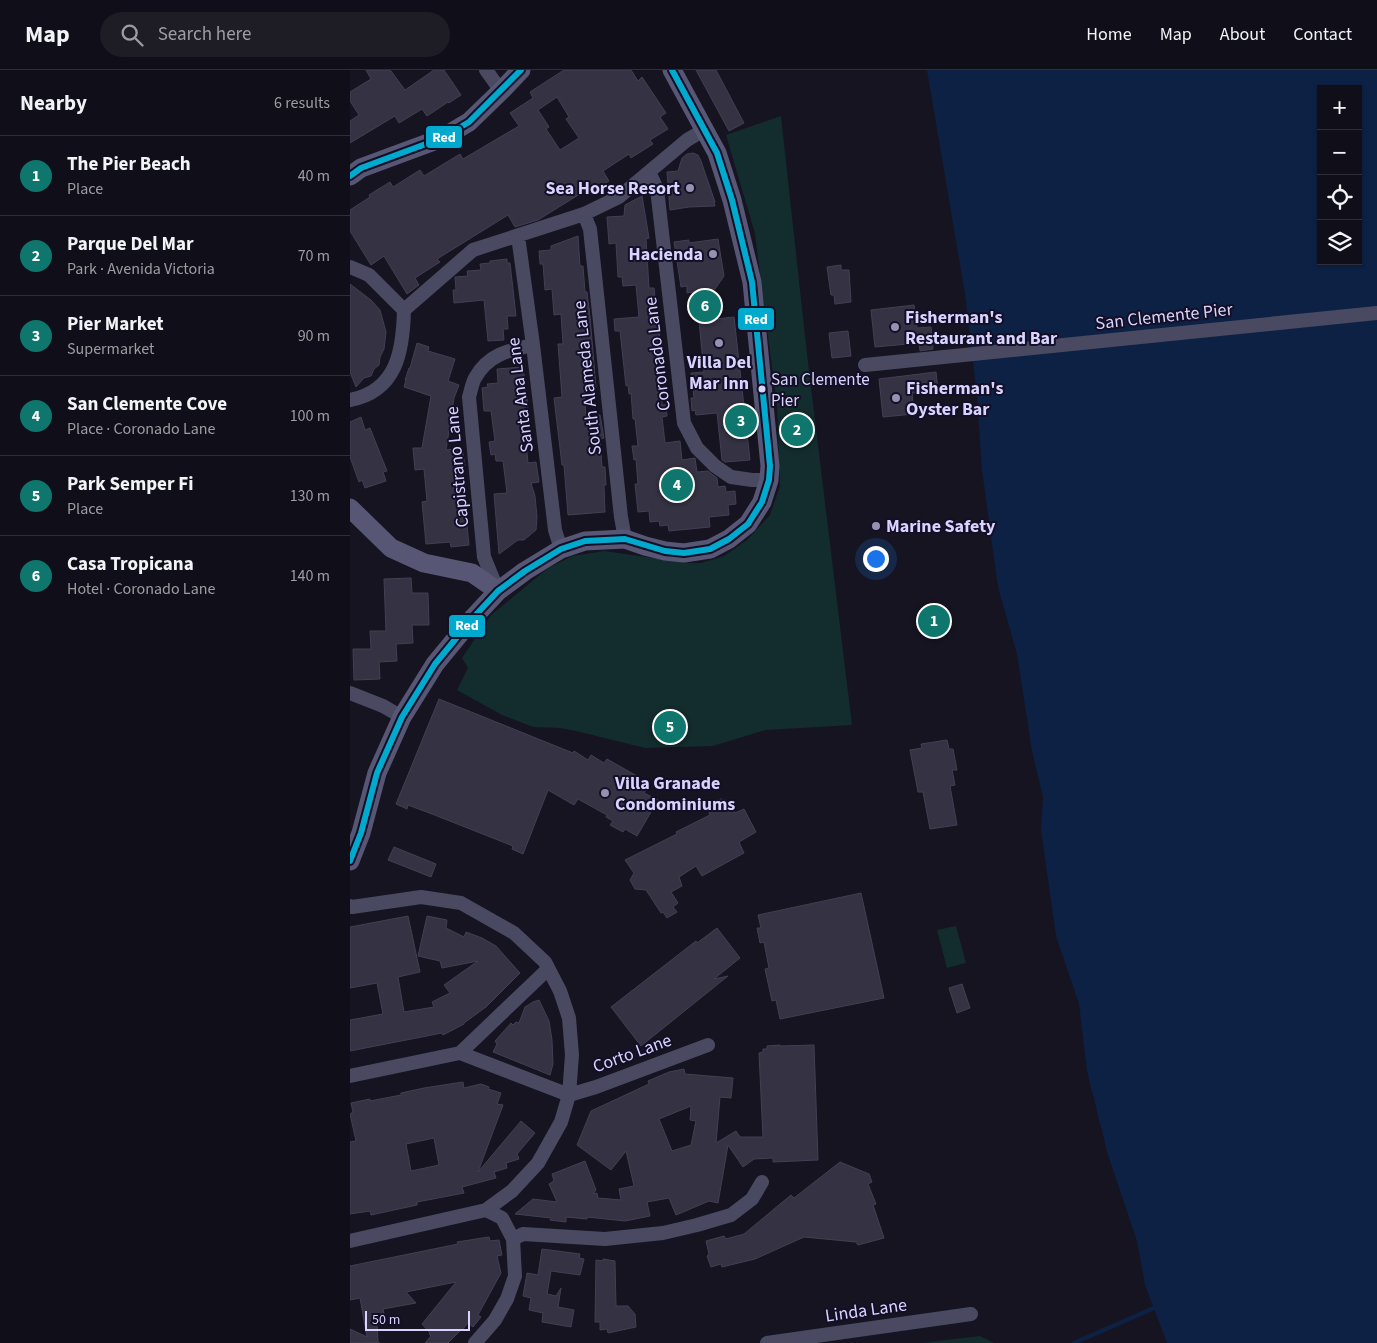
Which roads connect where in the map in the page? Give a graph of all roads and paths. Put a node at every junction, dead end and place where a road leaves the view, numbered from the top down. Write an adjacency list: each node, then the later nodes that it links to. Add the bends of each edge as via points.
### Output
1 (486, 70): 4 (street)
2 (521, 70): 4 (main road)
3 (672, 70): 5 (main road)
4 (501, 91): 7 (main road, via 469,122 442,138 360,168)
5 (704, 130): 6 (street, via 687,140); 16 (main road, via 717,153 732,200 752,282 770,466)
6 (650, 172): 8 (street, via 619,198); 16 (street, Coronado Lane, via 657,189 684,423 697,448 714,466 731,477)
7 (350, 176)
8 (584, 214): 9 (street); 18 (street, South Alameda Lane, via 590,229)
9 (518, 236): 11 (street, via 473,250); 13 (street, Santa Ana Lane)
10 (350, 267): 11 (street, via 369,275)
11 (404, 310): 15 (street, via 403,335 391,375 364,398)
12 (1377, 313): 14 (street, San Clemente Pier)
13 (533, 345): 19 (street, Santa Ana Lane, via 555,530); 20 (street, Capistrano Lane, via 489,360 475,378 469,397 484,557)
14 (866, 365)
15 (350, 400)
16 (768, 480): 18 (main road, via 762,502 748,524 730,539 710,549 674,552)
17 (350, 508): 20 (main road, via 391,548 424,563 472,573)
18 (625, 539): 19 (main road, via 585,541)
19 (561, 549): 20 (main road)
20 (498, 591): 22 (main road, via 435,664)
21 (350, 692): 22 (street)
22 (402, 717): 23 (main road, via 377,773)
23 (350, 861)
24 (350, 906): 25 (street, via 422,897 461,903 514,933)
25 (548, 968): 27 (street); 29 (street, via 569,1018 572,1055)
26 (708, 1045): 29 (street, Corto Lane)
27 (460, 1053): 28 (street); 29 (street)
28 (350, 1076)
29 (570, 1094): 31 (street, via 561,1122 538,1163 512,1191)
30 (762, 1182): 32 (street, via 752,1199 731,1215 663,1233 605,1239 523,1234)
31 (486, 1210): 32 (street, via 502,1218); 33 (street)
32 (513, 1239): 35 (street, via 515,1276 507,1299 495,1320)
33 (350, 1241)
34 (970, 1314): 36 (street, Linda Lane)
35 (475, 1343)
36 (770, 1343)

